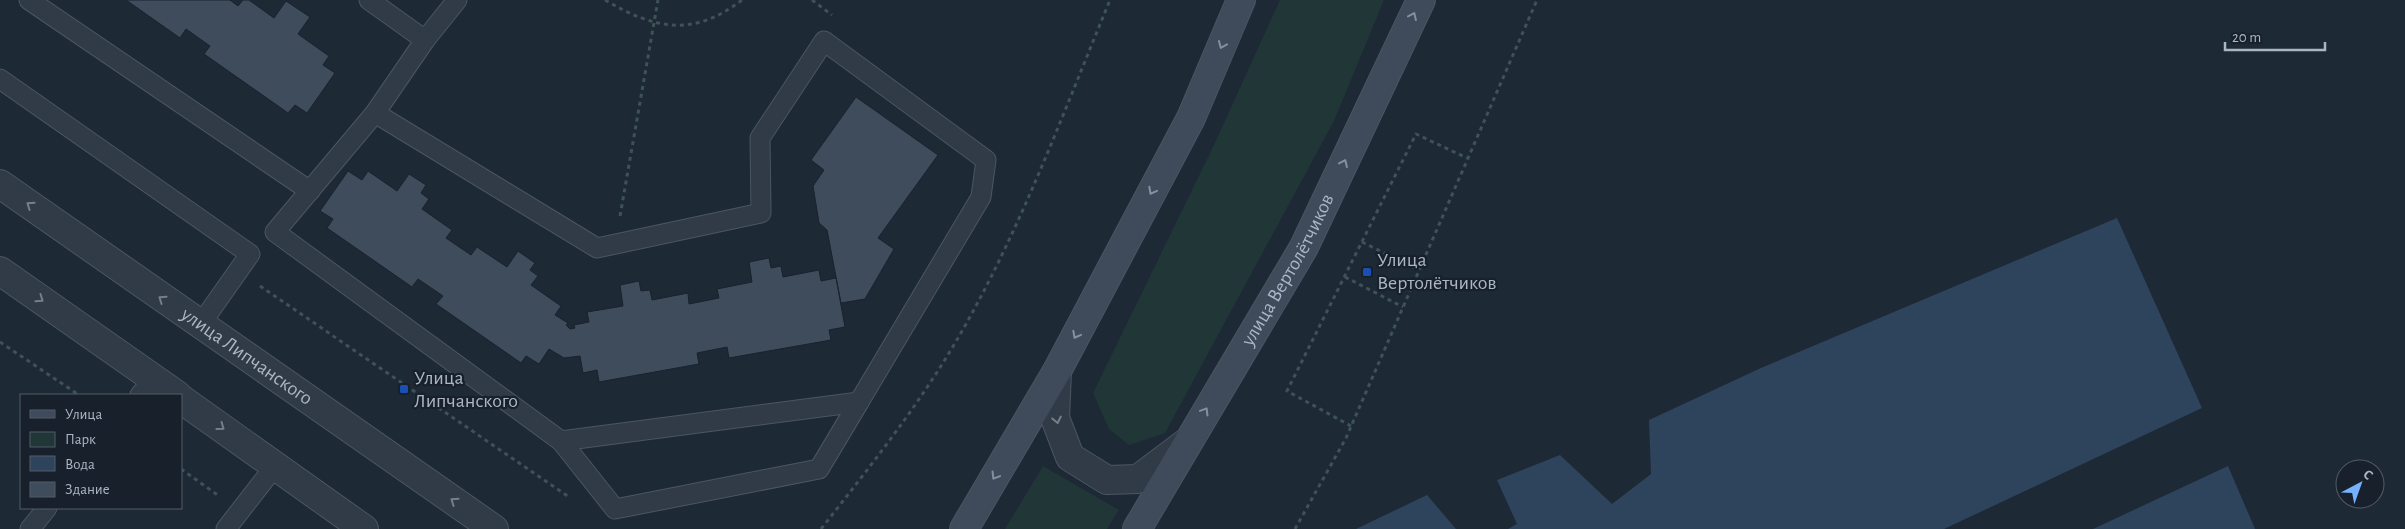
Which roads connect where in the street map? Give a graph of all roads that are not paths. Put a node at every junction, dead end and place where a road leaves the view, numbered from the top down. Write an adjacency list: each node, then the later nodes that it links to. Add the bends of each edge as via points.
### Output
1 (29, 0): 10 (lane)
2 (369, 0): 6 (lane)
3 (457, 0): 6 (lane)
4 (1241, 0): 15 (main road, one-way to 15, via 1191,118)
5 (1420, 0): 21 (main road, улица Вертолётчиков, one-way to 5, via 1304,247)
6 (426, 40): 8 (lane)
7 (0, 79): 12 (lane)
8 (376, 113): 10 (lane); 19 (lane, via 597,248 760,213 760,138 824,41 986,160 981,196)
9 (0, 184): 14 (street, улица Липчанского, one-way to 9)
10 (310, 191): 11 (lane)
11 (275, 232): 12 (lane); 20 (lane)
12 (250, 254): 14 (lane)
13 (0, 271): 16 (street, one-way to 16)
14 (200, 325): 27 (street, улица Липчанского, one-way to 14)
15 (1057, 371): 21 (street, one-way to 21, via 1055,418 1070,457 1107,480 1138,479); 28 (main road, one-way to 28)
16 (147, 387): 17 (street)
17 (173, 394)
18 (182, 399): 22 (street, one-way to 22)
19 (859, 402): 20 (lane); 20 (lane, via 819,469 614,509)
20 (561, 441)
21 (1186, 443): 29 (main road, улица Вертолётчиков)
22 (275, 466): 25 (lane); 26 (street)
23 (46, 509): 24 (lane)
24 (30, 529)
25 (226, 529)
26 (364, 529)
27 (494, 529)
28 (964, 529)
29 (1136, 529)

